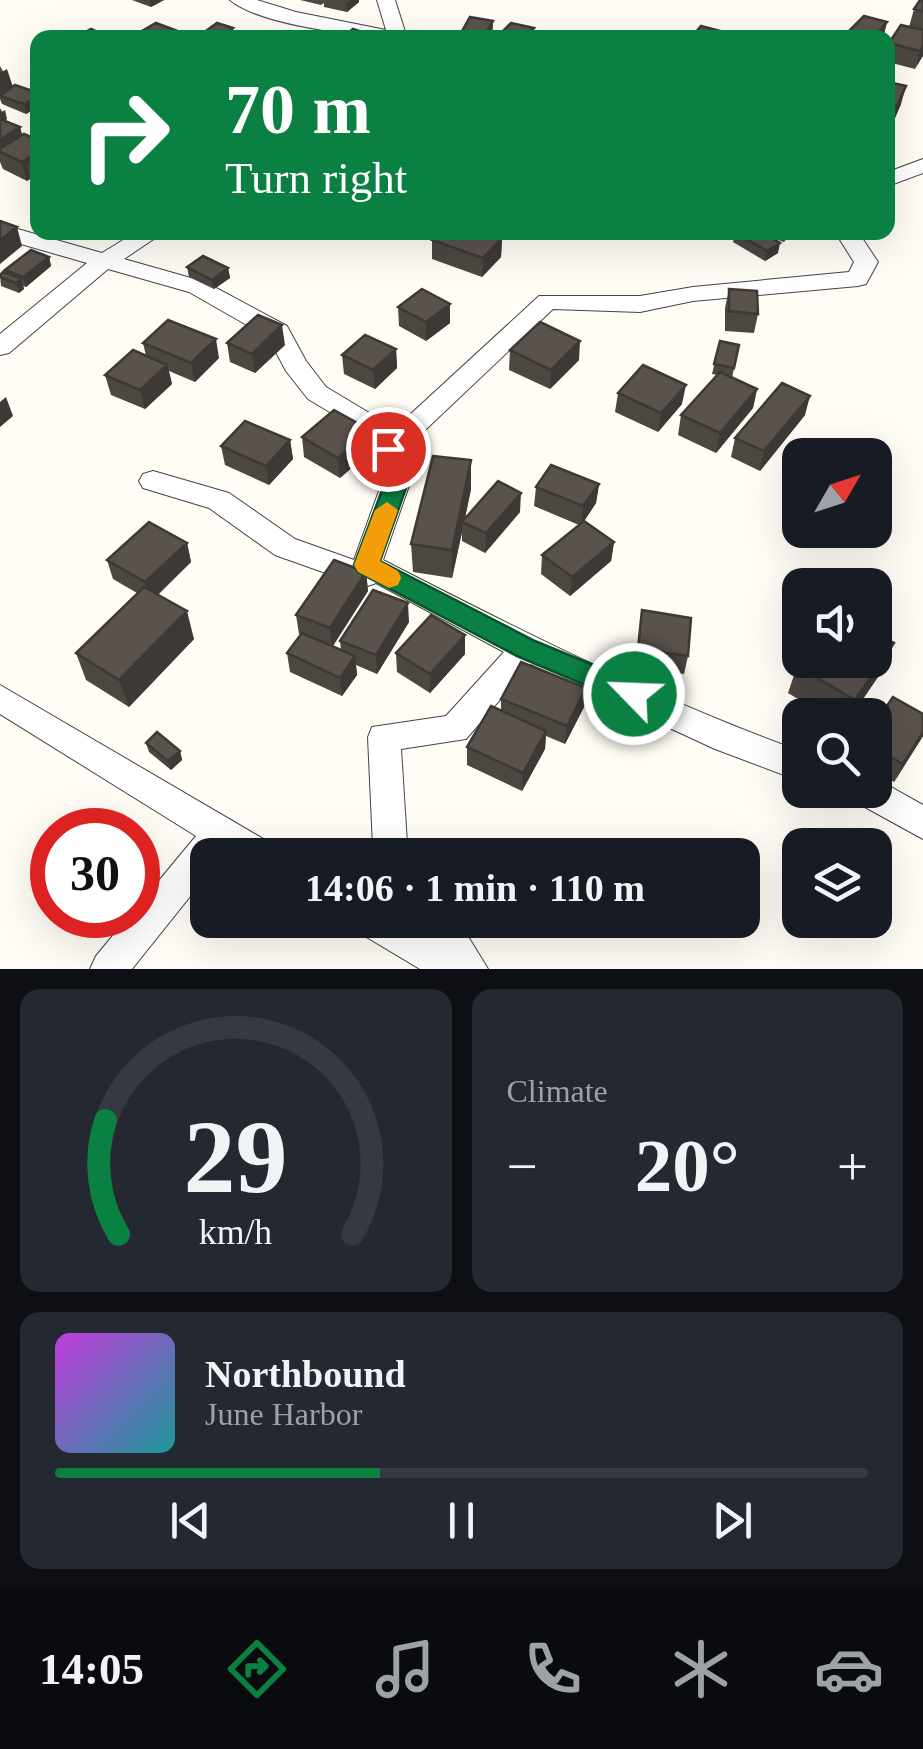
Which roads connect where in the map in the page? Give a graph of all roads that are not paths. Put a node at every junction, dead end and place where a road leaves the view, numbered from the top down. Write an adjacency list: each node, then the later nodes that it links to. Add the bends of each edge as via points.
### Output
1 (239, 0): 3 (street)
2 (386, 0): 4 (street)
3 (359, 30)
4 (395, 30)
5 (923, 165): 6 (street)
6 (895, 177)
7 (0, 232): 10 (street)
8 (140, 240): 10 (street)
9 (851, 240): 12 (street, via 866,262 858,279 640,304 547,301)
10 (104, 261): 11 (street); 12 (street, via 197,287 278,332 317,393 367,423)
11 (0, 347)
12 (388, 449): 14 (street, via 398,477 366,565)
13 (153, 481): 14 (street, via 219,500 285,548 382,578)
14 (526, 648): 16 (street); 21 (street, via 454,730 384,737)
15 (0, 698): 19 (street)
16 (782, 759)
17 (892, 805): 18 (street)
18 (923, 822)
19 (220, 832): 20 (street); 24 (street)
20 (230, 838)
21 (390, 838)
22 (402, 938): 25 (street)
23 (448, 938): 26 (street)
24 (109, 969)
25 (455, 969)
26 (468, 969)

